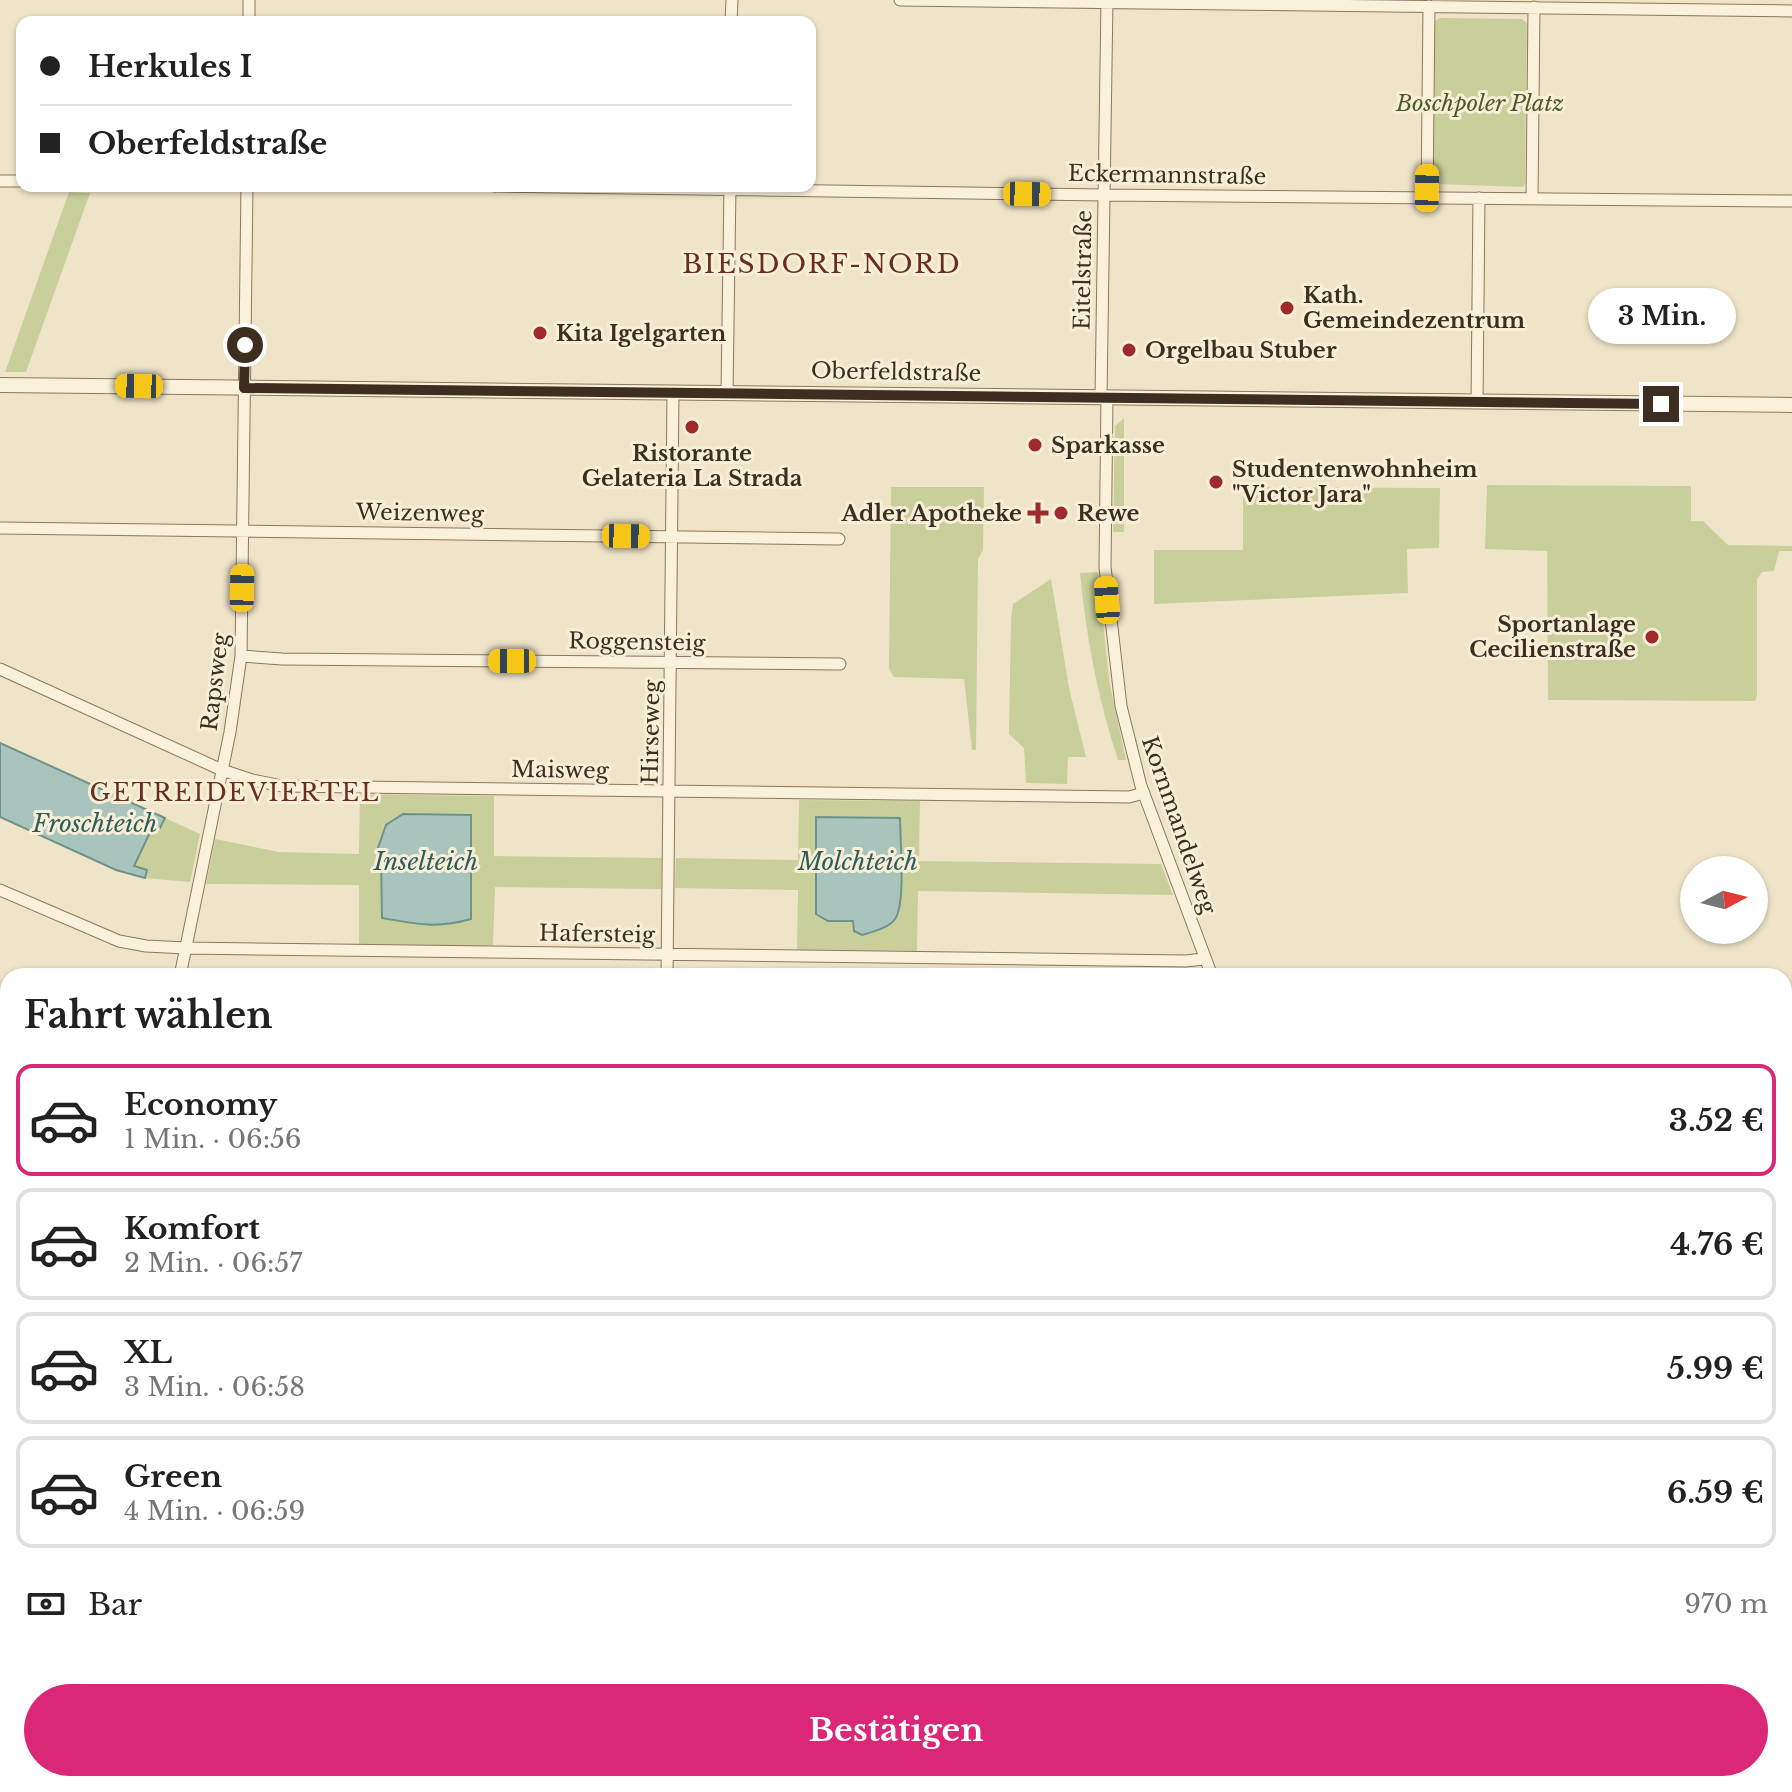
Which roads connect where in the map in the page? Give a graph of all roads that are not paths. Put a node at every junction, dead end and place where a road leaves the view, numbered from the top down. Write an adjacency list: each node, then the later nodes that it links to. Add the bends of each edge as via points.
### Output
1 (900, 0): 2 (street)
2 (1107, 1): 4 (street); 10 (street, Eitelstraße)
3 (1482, 3): 4 (street); 5 (street)
4 (1429, 6): 11 (street)
5 (1534, 7): 6 (street); 13 (street)
6 (1792, 11)
7 (816, 190): 10 (street, Eckermannstraße)
8 (247, 192): 16 (street, Rapsweg)
9 (730, 192): 18 (street)
10 (1104, 195): 11 (street, Eckermannstraße); 19 (street, Eitelstraße)
11 (1427, 198): 12 (street, Eckermannstraße)
12 (1479, 198): 13 (street, Eckermannstraße); 20 (street)
13 (1532, 199): 14 (street, Eckermannstraße)
14 (1792, 201)
15 (0, 385): 16 (street, Oberfeldstraße)
16 (244, 388): 17 (street, Oberfeldstraße); 23 (street, Rapsweg)
17 (673, 393): 18 (street, Oberfeldstraße); 24 (street, Hirseweg)
18 (727, 393): 19 (street, Oberfeldstraße)
19 (1104, 397): 20 (street, Oberfeldstraße); 32 (street, Kornmandelweg, via 1107,600 1121,706)
20 (1477, 402): 21 (street, Oberfeldstraße)
21 (1792, 405)
22 (0, 528): 23 (street, Weizenweg)
23 (243, 532): 24 (street, Weizenweg); 26 (street, Rapsweg)
24 (672, 536): 25 (street, Weizenweg); 27 (street, Hirseweg)
25 (839, 539)
26 (241, 656): 27 (street, Roggensteig); 30 (street, Rapsweg)
27 (672, 662): 28 (street, Roggensteig); 31 (street, Hirseweg)
28 (840, 664)
29 (0, 669): 30 (street, Maisweg)
30 (222, 770): 31 (street, Maisweg, via 297,787); 34 (street, Rapsweg)
31 (670, 791): 32 (street, Maisweg, via 1129,797); 35 (street, Hirseweg)
32 (1144, 793): 36 (street, Kornmandelweg)
33 (0, 890): 34 (street, Hafersteig, via 119,941)
34 (186, 948): 35 (street, Hafersteig); 37 (street, Rapsweg)
35 (667, 955): 36 (street, Hafersteig); 38 (street, Hirseweg)
36 (1204, 959): 39 (street, Kornmandelweg)
37 (182, 968)
38 (667, 968)
39 (1208, 968)

